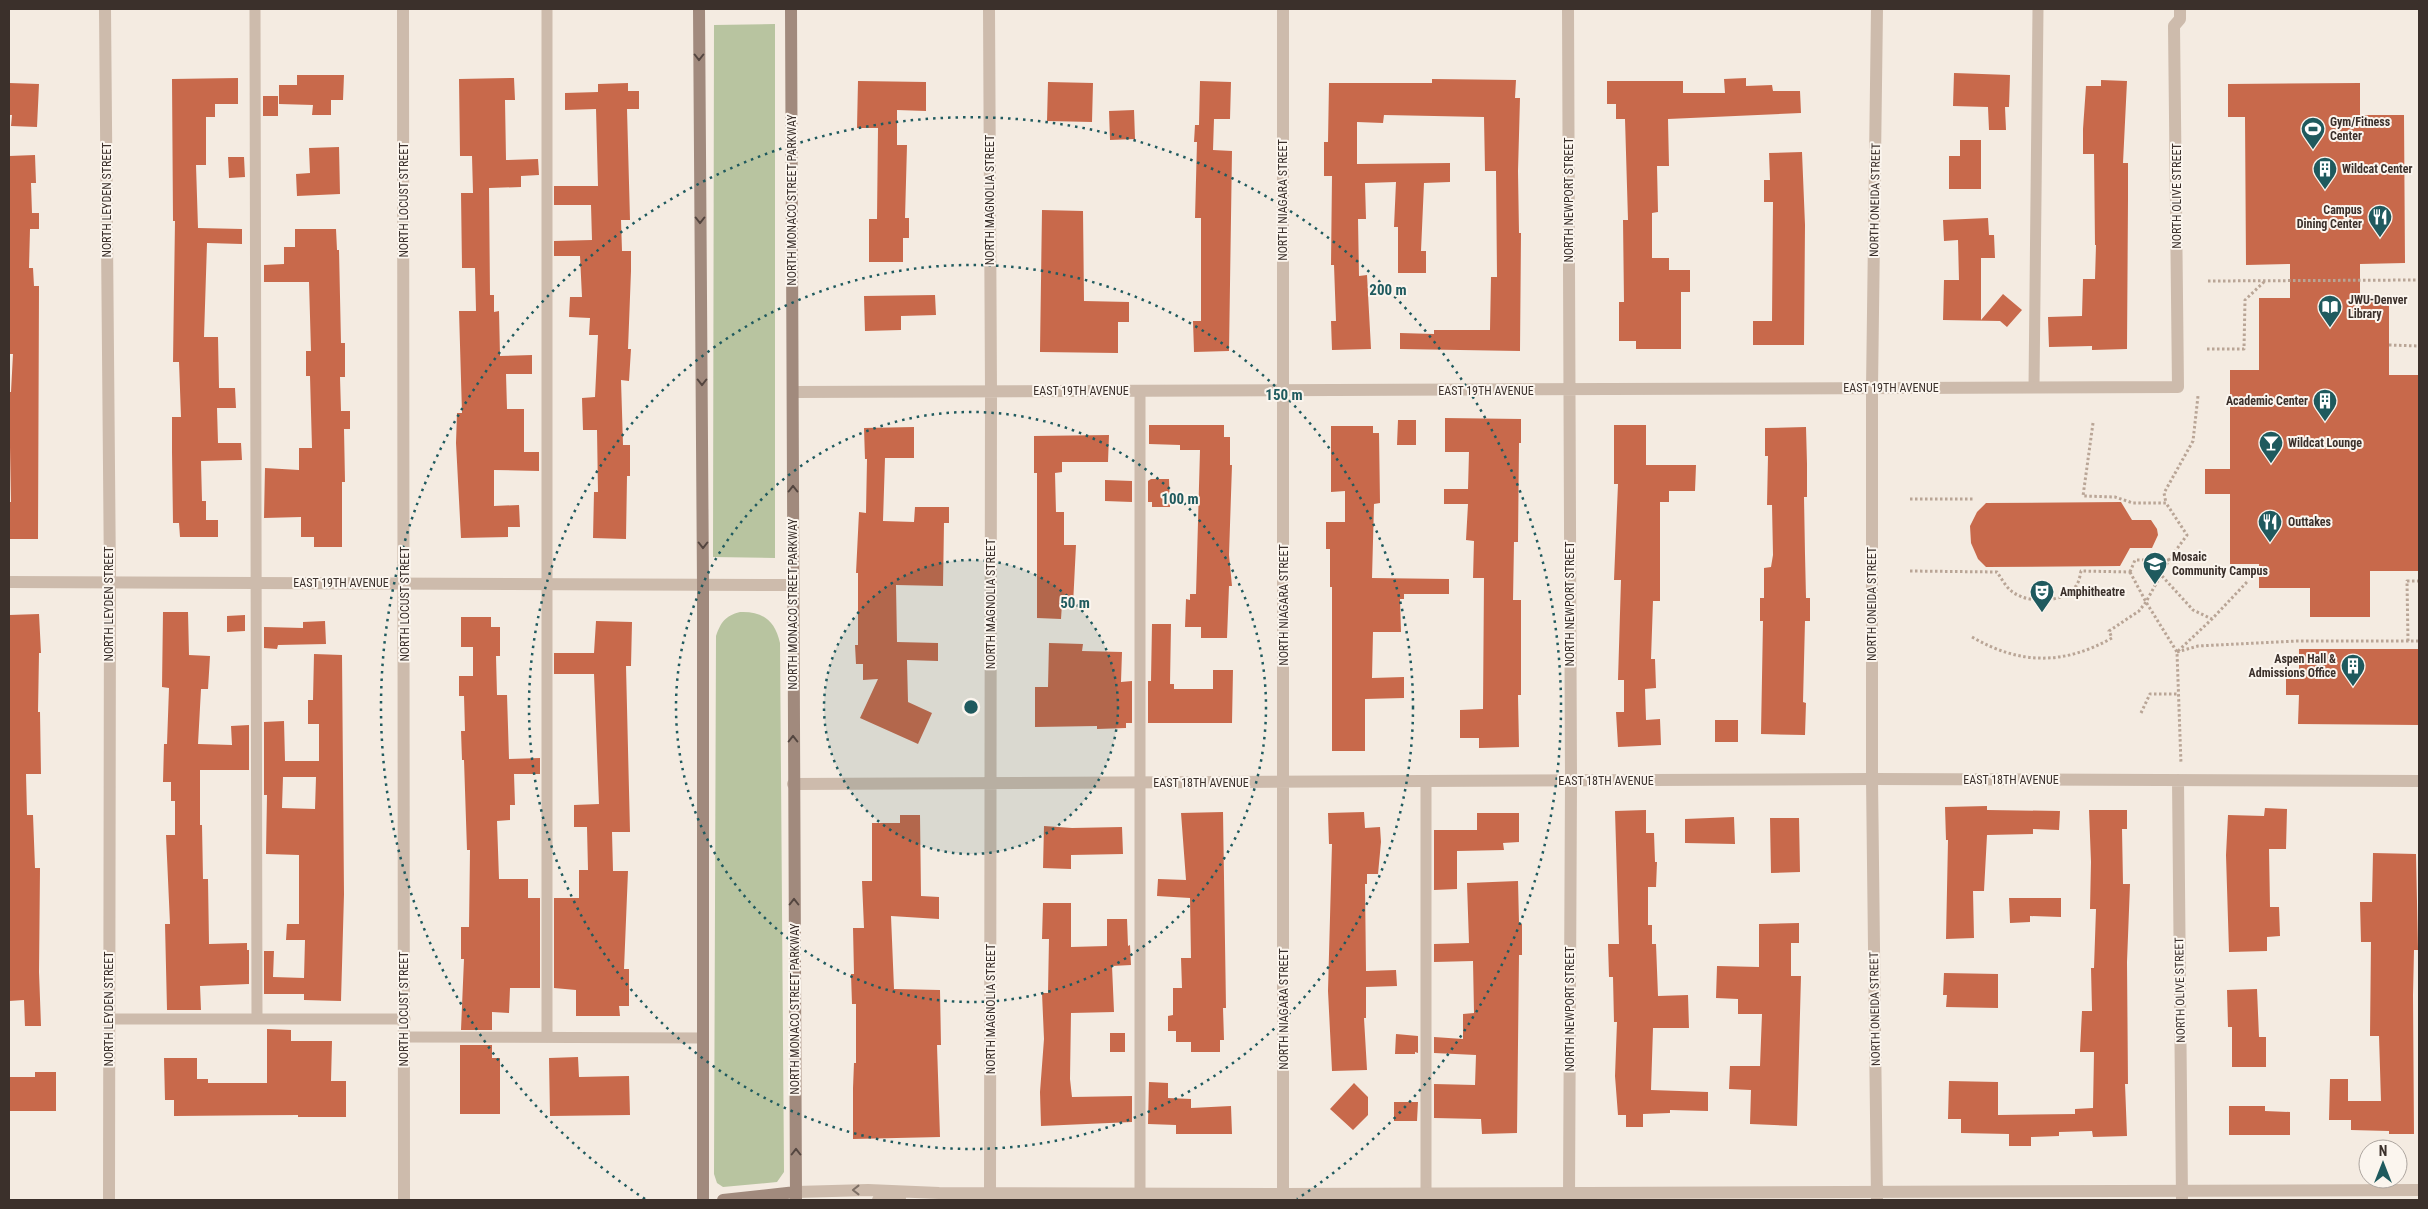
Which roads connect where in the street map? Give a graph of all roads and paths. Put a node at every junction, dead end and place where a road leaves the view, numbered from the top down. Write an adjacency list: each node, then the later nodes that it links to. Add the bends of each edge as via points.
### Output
1 (105, 9): 38 (street, NORTH LEYDEN STREET)
2 (255, 9): 40 (lane)
3 (403, 9): 41 (street, NORTH LOCUST STREET)
4 (547, 9): 42 (lane)
5 (699, 9): 43 (main road, one-way to 43)
6 (791, 9): 26 (main road, NORTH MONACO STREET PARKWAY)
7 (989, 9): 23 (street, NORTH MAGNOLIA STREET)
8 (1283, 9): 25 (street, NORTH NIAGARA STREET)
9 (1568, 9): 22 (street, NORTH NEWPORT STREET)
10 (1877, 9): 21 (street, NORTH ONEIDA STREET)
11 (2038, 9): 19 (lane)
12 (2180, 9): 20 (street, NORTH OLIVE STREET, via 2180,19 2174,26)
13 (2265, 280): 14 (path); 15 (path); 18 (path, via 2245,300 2244,349)
14 (2419, 280)
15 (2208, 281)
16 (2389, 345): 17 (path)
17 (2419, 346)
18 (2207, 349)
19 (2034, 387): 20 (street, EAST 19TH AVENUE); 21 (street, EAST 19TH AVENUE)
20 (2178, 387)
21 (1872, 388): 22 (street, EAST 19TH AVENUE); 54 (street, NORTH ONEIDA STREET)
22 (1570, 390): 25 (street, EAST 19TH AVENUE); 58 (street, NORTH NEWPORT STREET)
23 (992, 391): 24 (street, EAST 19TH AVENUE); 26 (street, EAST 19TH AVENUE); 59 (street, NORTH MAGNOLIA STREET)
24 (1140, 391): 25 (street, EAST 19TH AVENUE); 60 (lane)
25 (1284, 391): 61 (street, NORTH NIAGARA STREET)
26 (793, 392): 44 (main road, NORTH MONACO STREET PARKWAY, one-way to 26)
27 (2198, 396): 31 (path, via 2193,441 2164,493)
28 (2093, 423): 31 (path, via 2083,496 2115,497 2133,504)
29 (1910, 499): 30 (path)
30 (1974, 499)
31 (2166, 503): 32 (path, via 2187,535)
32 (2169, 560): 34 (path, via 2135,560); 35 (path)
33 (1910, 571): 34 (path, via 1997,572 2014,593 2034,600 2067,593 2077,585 2081,571)
34 (2130, 572): 45 (path)
35 (2162, 576): 45 (path); 46 (path, via 2193,610)
36 (2419, 581): 48 (path, via 2407,581)
37 (9, 582): 38 (street, EAST 19TH AVENUE)
38 (110, 582): 40 (street, EAST 19TH AVENUE); 63 (street, NORTH LEYDEN STREET)
39 (2247, 582): 46 (path)
40 (257, 583): 41 (street, EAST 19TH AVENUE); 64 (lane)
41 (405, 583): 42 (street, EAST 19TH AVENUE); 65 (street, NORTH LOCUST STREET)
42 (548, 584): 43 (street, EAST 19TH AVENUE); 66 (lane)
43 (703, 585): 44 (street, EAST 19TH AVENUE); 68 (main road)
44 (793, 585): 62 (main road, NORTH MONACO STREET PARKWAY, one-way to 44)
45 (2146, 602): 47 (path, via 2139,611 2109,632 2112,638 2066,657 2016,656); 50 (path)
46 (2212, 619): 50 (path)
47 (1972, 637)
48 (2408, 641): 49 (path); 50 (path, via 2298,641 2198,646)
49 (2419, 641)
50 (2177, 652): 51 (path)
51 (2179, 694): 52 (path, via 2150,694); 53 (path)
52 (2141, 713)
53 (2181, 764)
54 (1872, 780): 55 (street, EAST 18TH AVENUE); 58 (street, EAST 18TH AVENUE); 74 (street, NORTH ONEIDA STREET)
55 (2178, 780): 56 (street, EAST 18TH AVENUE); 75 (street, NORTH OLIVE STREET)
56 (2419, 781)
57 (1426, 782): 58 (street, EAST 18TH AVENUE); 61 (street, EAST 18TH AVENUE); 71 (lane)
58 (1571, 782): 73 (street, NORTH NEWPORT STREET)
59 (992, 783): 60 (street, EAST 18TH AVENUE); 62 (street, EAST 18TH AVENUE); 76 (street, NORTH MAGNOLIA STREET)
60 (1140, 783): 61 (street, EAST 18TH AVENUE); 77 (lane)
61 (1284, 783): 78 (street, NORTH NIAGARA STREET)
62 (793, 784): 72 (main road, NORTH MONACO STREET PARKWAY, one-way to 62)
63 (109, 1019): 64 (lane); 79 (street, NORTH LEYDEN STREET)
64 (257, 1019): 65 (lane)
65 (405, 1020): 67 (street, NORTH LOCUST STREET)
66 (547, 1036): 67 (lane); 68 (lane)
67 (404, 1037): 80 (street, NORTH LOCUST STREET)
68 (703, 1038): 81 (main road)
69 (2419, 1190): 75 (street)
70 (939, 1193): 72 (street, one-way to 72, via 868,1190); 76 (street); 83 (street)
71 (1426, 1193): 73 (street); 78 (street)
72 (796, 1196): 82 (main road)
73 (1569, 1196): 74 (street)
74 (1877, 1196): 75 (street)
75 (2182, 1196)
76 (990, 1197): 77 (street)
77 (1140, 1197): 78 (street)
78 (1283, 1197)
79 (109, 1200)
80 (404, 1200)
81 (703, 1200)
82 (723, 1200)
83 (878, 1200)

